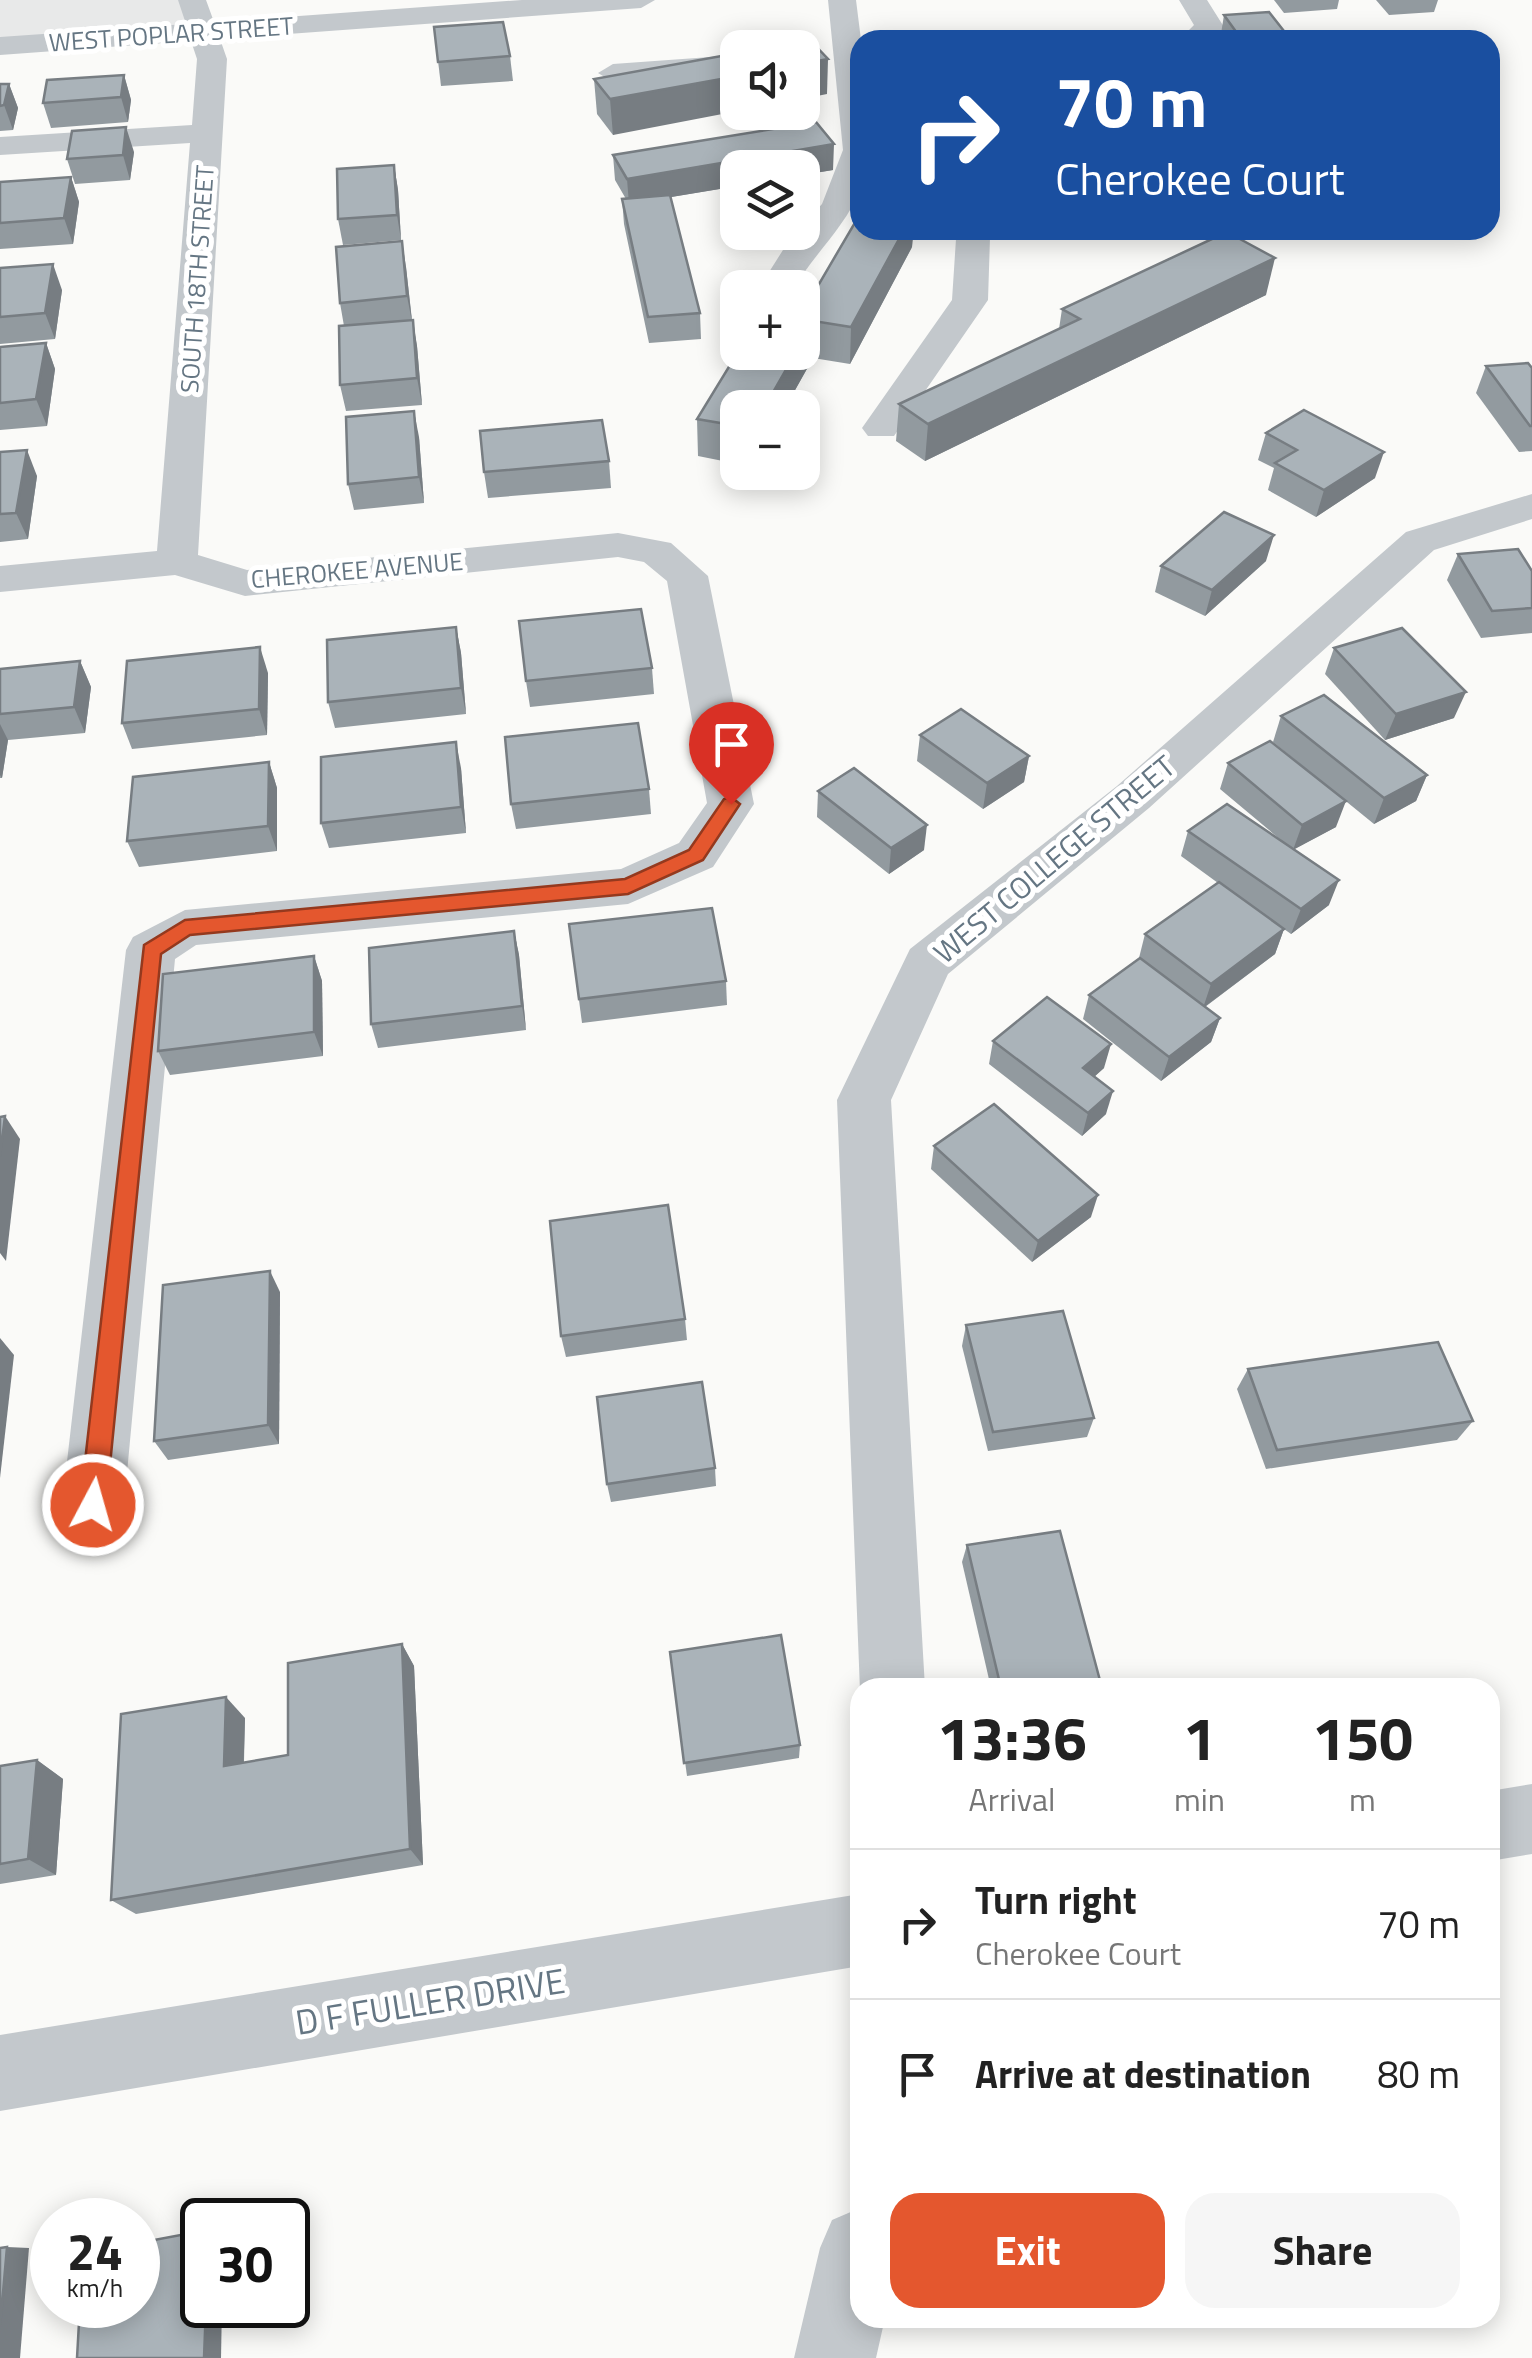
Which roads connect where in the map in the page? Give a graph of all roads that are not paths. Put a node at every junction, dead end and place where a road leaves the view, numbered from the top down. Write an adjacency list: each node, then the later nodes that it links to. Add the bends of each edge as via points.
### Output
1 (641, 0): 4 (street, WEST POPLAR STREET)
2 (842, 0): 9 (street, via 832,56)
3 (1193, 0): 5 (street)
4 (197, 16): 6 (street, WEST POPLAR STREET); 10 (street, SOUTH 18TH STREET, via 212,59)
5 (1206, 30)
6 (0, 46)
7 (720, 65): 8 (street)
8 (613, 73)
9 (850, 119)
10 (207, 134): 11 (street); 17 (street, SOUTH 18TH STREET)
11 (0, 146)
12 (850, 190): 14 (street)
13 (973, 240): 15 (street, via 970,300)
14 (787, 270)
15 (881, 428)
16 (1532, 506): 20 (street, WEST COLLEGE STREET, via 1420,541 1133,797 928,962 864,1100)
17 (177, 562): 18 (street, CHEROKEE AVENUE); 19 (street, CHEROKEE AVENUE, via 245,583 618,545 657,552 687,576 731,804 696,855 628,886 185,928 151,950)
18 (0, 579)
19 (93, 1505)
20 (892, 1678)
21 (1532, 1818): 22 (street)
22 (1500, 1824)
23 (850, 1932): 24 (street, D F FULLER DRIVE)
24 (0, 2072)
25 (850, 2292): 26 (street)
26 (835, 2358)

